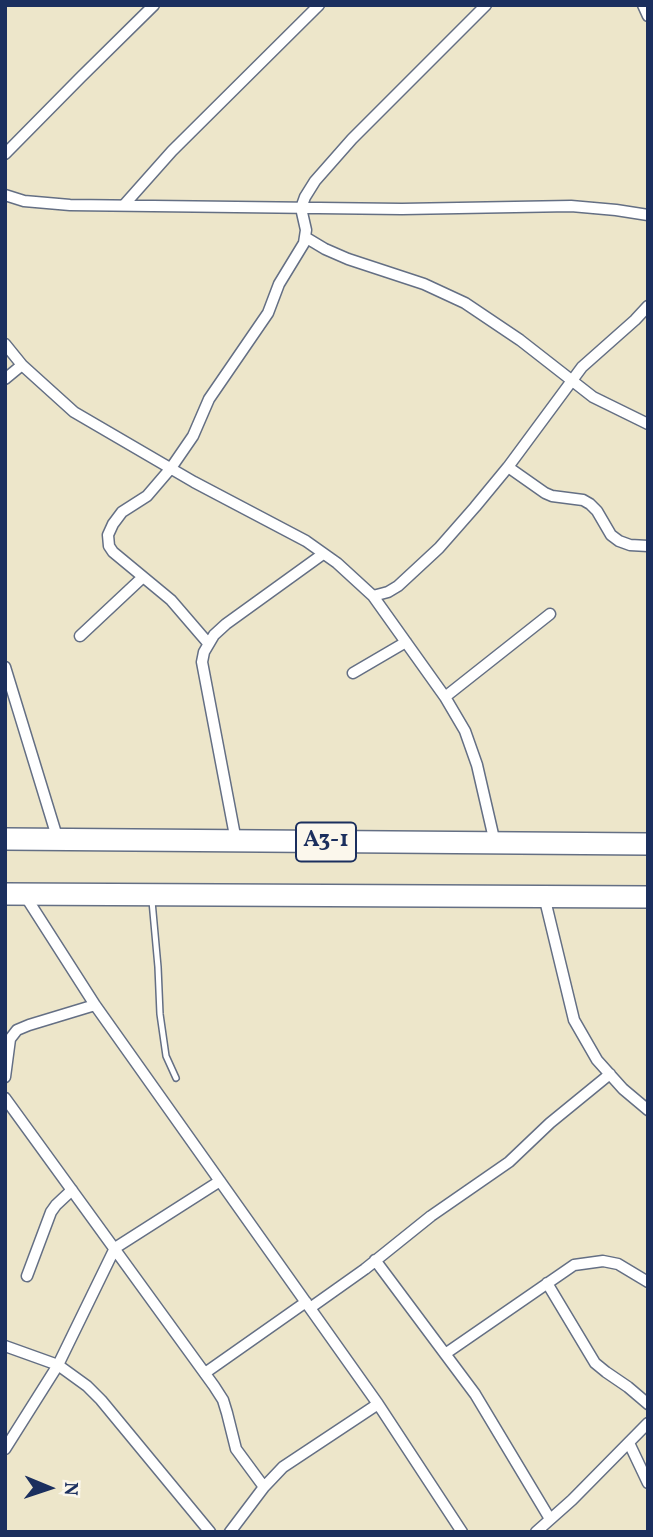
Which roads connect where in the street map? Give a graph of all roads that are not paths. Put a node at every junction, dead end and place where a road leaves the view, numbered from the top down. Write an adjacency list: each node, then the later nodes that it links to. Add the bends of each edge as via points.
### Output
1 (155, 5): 6 (street)
2 (319, 5): 8 (street)
3 (486, 5): 9 (street, via 352,138 315,181)
4 (643, 5): 5 (street)
5 (648, 16)
6 (5, 154)
7 (5, 195): 8 (street, via 69,205)
8 (124, 205): 9 (street)
9 (301, 208): 10 (street, via 571,206); 11 (street)
10 (648, 215)
11 (305, 237): 16 (street, via 348,259 465,303); 19 (street, via 268,313 209,400)
12 (648, 306): 16 (street)
13 (5, 344): 14 (street)
14 (22, 365): 15 (street); 19 (street, via 74,412)
15 (5, 379)
16 (571, 381): 17 (street); 18 (street)
17 (648, 424)
18 (508, 467): 20 (street, via 552,496 583,499 620,541); 23 (street, via 407,579 388,593)
19 (171, 468): 21 (street); 22 (street, via 147,496 122,512 108,535 113,552)
20 (648, 546)
21 (323, 554): 23 (street); 27 (street, via 226,624)
22 (143, 577): 25 (street); 27 (street, via 171,600)
23 (373, 596): 26 (street)
24 (550, 614): 30 (street)
25 (80, 636)
26 (406, 642): 29 (street); 30 (street)
27 (208, 643): 33 (street, via 202,662)
28 (5, 667): 32 (street)
29 (353, 673)
30 (445, 697): 34 (street, via 465,731 477,765)
31 (5, 839): 32 (highway, A3-1)
32 (58, 840): 33 (highway, A3-1)
33 (236, 841): 34 (highway, A3-1)
34 (495, 843): 35 (highway, A3-1)
35 (648, 844)
36 (15, 894): 37 (highway, A3-1); 40 (street)
37 (151, 895): 38 (highway, A3-1); 43 (lane, via 160,1014 166,1056)
38 (544, 896): 39 (highway, A3-1); 41 (street, via 574,1020)
39 (648, 897)
40 (95, 1005): 42 (street, via 17,1030 10,1039); 46 (street)
41 (610, 1074): 45 (street); 49 (street, via 509,1162 430,1216)
42 (5, 1077)
43 (176, 1078)
44 (5, 1098): 47 (street)
45 (647, 1107)
46 (220, 1181): 48 (street); 53 (street)
47 (72, 1190): 48 (street); 50 (street, via 51,1212)
48 (114, 1248): 56 (street); 57 (street)
49 (375, 1261): 53 (street); 55 (street)
50 (27, 1276)
51 (648, 1282): 52 (street, via 618,1264 603,1261 574,1265)
52 (547, 1283): 55 (street); 59 (street, via 595,1363)
53 (308, 1305): 57 (street); 58 (street)
54 (5, 1346): 56 (street)
55 (445, 1354): 65 (street, via 475,1394)
56 (58, 1365): 62 (street); 66 (street, via 101,1400)
57 (205, 1373): 64 (street, via 223,1400 236,1449)
58 (378, 1404): 64 (street, via 283,1467); 68 (street)
59 (648, 1404)
60 (648, 1423): 61 (street)
61 (629, 1443): 63 (street); 65 (street)
62 (5, 1449)
63 (648, 1483)
64 (264, 1487): 67 (street)
65 (550, 1519): 69 (street)
66 (210, 1532)
67 (230, 1532)
68 (463, 1532)
69 (536, 1532)

